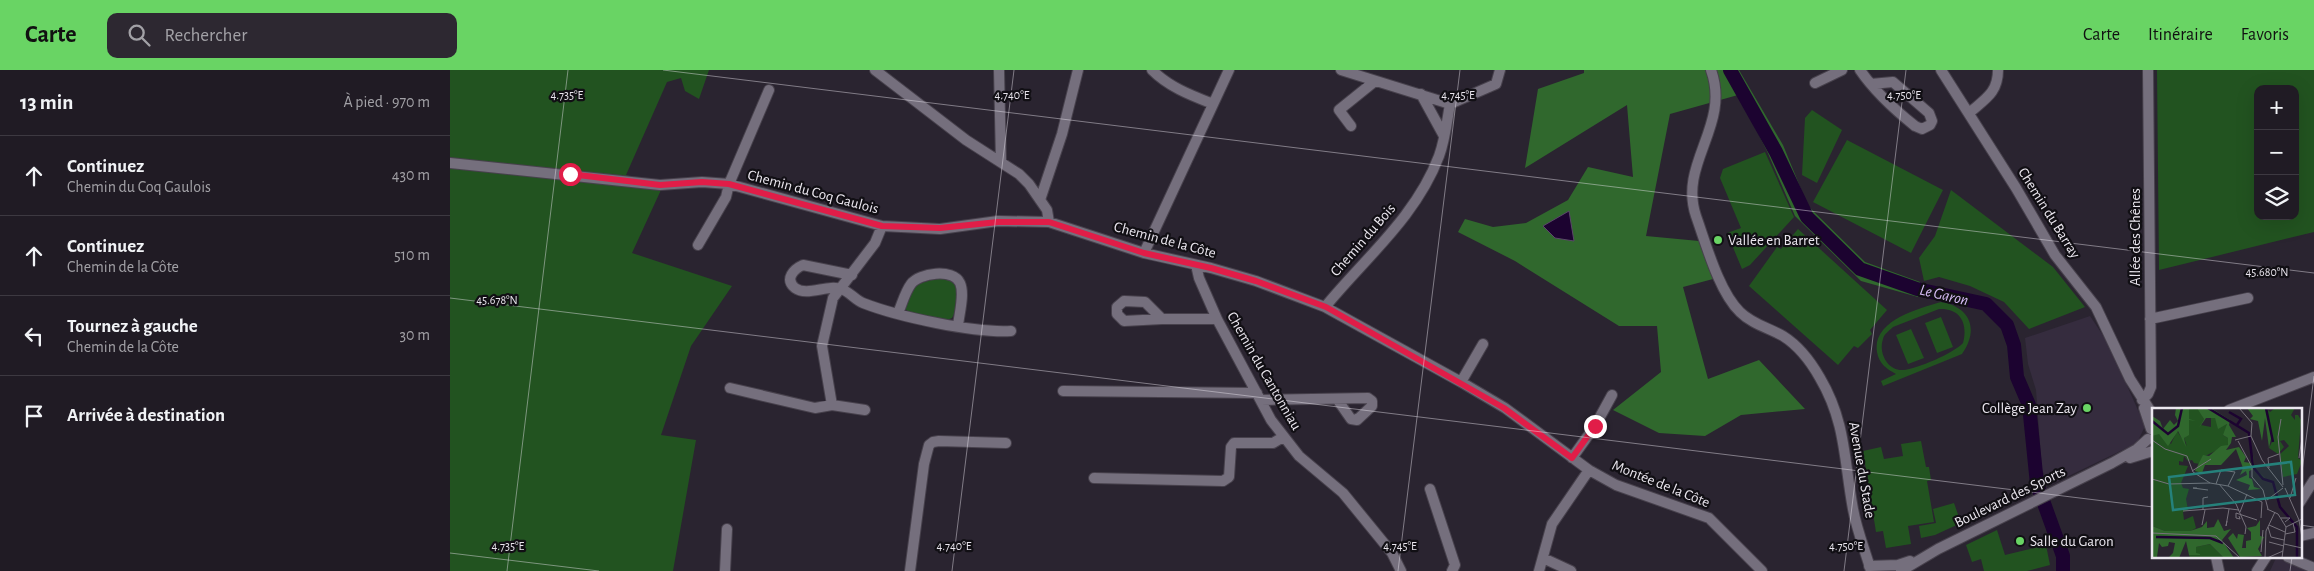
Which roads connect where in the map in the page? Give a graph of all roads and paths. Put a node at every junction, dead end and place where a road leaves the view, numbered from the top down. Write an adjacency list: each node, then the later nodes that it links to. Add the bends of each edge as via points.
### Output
1 (875, 70): 25 (street)
2 (999, 70): 25 (street)
3 (1078, 70): 28 (street, via 1062,134)
4 (1152, 70): 20 (street, via 1162,81 1178,90)
5 (1229, 70): 20 (street)
6 (1341, 70): 14 (street)
7 (1500, 70): 21 (street, via 1496,84)
8 (1711, 70): 74 (street, Avenue du Stade, via 1717,106 1693,177 1696,214 1728,296 1746,318 1796,346 1820,378 1835,407 1843,432 1853,510)
9 (1842, 70): 16 (street)
10 (1860, 70): 17 (street)
11 (1941, 70): 22 (street, Chemin du Barray)
12 (1998, 70): 22 (street, via 1998,82 1993,91)
13 (2148, 70): 41 (street, Allée des Chênes)
14 (1364, 73): 15 (street)
15 (1374, 81): 19 (street); 23 (street, via 1339,110)
16 (1815, 83)
17 (1871, 84): 17 (street, via 1893,82 1929,113 1930,125 1922,129 1915,126)
18 (769, 90): 27 (street)
19 (1421, 94): 21 (street); 24 (street)
20 (1213, 104): 32 (street)
21 (1450, 104): 24 (street, Chemin du Bois)
22 (1969, 113): 54 (street, Chemin du Barray, via 2055,256 2096,308)
23 (1351, 126)
24 (1444, 136): 37 (street, Chemin du Bois, via 1439,156 1414,205)
25 (1000, 162): 28 (street, via 1019,174)
26 (450, 163): 27 (street, Chemin du Coq Gaulois, via 660,185)
27 (729, 184): 30 (street, Chemin du Coq Gaulois); 31 (street, via 726,197)
28 (1040, 200): 29 (street, via 1047,210)
29 (1049, 222): 30 (street, Chemin du Coq Gaulois, via 998,222 940,228); 32 (street, Chemin de la Côte)
30 (882, 226): 34 (street, via 875,243)
31 (698, 245)
32 (1144, 253): 33 (street, Chemin de la Côte)
33 (1196, 265): 37 (street, Chemin de la Côte, via 1256,281); 40 (street, Chemin du Cantonniau, via 1198,278)
34 (852, 276): 35 (street); 35 (street, via 803,265 791,274 795,288 802,291)
35 (840, 288): 38 (street, via 862,303); 55 (street, via 833,298 822,346)
36 (2248, 298): 41 (street)
37 (1326, 307): 47 (street, Chemin de la Côte)
38 (898, 313): 42 (street); 42 (street, via 911,283 923,277 946,274 959,282 961,289)
39 (1162, 319): 40 (street)
40 (1217, 319): 52 (street, Chemin du Cantonniau)
41 (2150, 319): 54 (street, Allée des Chênes, via 2151,387)
42 (958, 326): 43 (street, via 993,332)
43 (1011, 331)
44 (1483, 344): 47 (street)
45 (2314, 372): 48 (street)
46 (2314, 377): 48 (street)
47 (1461, 382): 62 (street, Chemin de la Côte, via 1504,408)
48 (2288, 387): 56 (street)
49 (730, 388): 55 (street, via 815,408)
50 (1063, 391): 52 (street)
51 (1612, 395): 62 (street)
52 (1259, 396): 53 (street); 59 (street, Chemin du Cantonniau)
53 (1337, 399)
54 (2142, 400): 58 (street, Chemin du Barray); 60 (street, Chemin du Barray)
55 (832, 404): 57 (street)
56 (2234, 408)
57 (865, 410)
58 (2152, 414)
59 (1283, 437): 64 (street, via 1273,443 1234,443 1229,477 1223,481); 78 (street, Chemin du Cantonniau, via 1299,456 1342,493 1392,553)
60 (2151, 439): 70 (street, Boulevard des Sports, via 2056,492)
61 (1006, 443): 77 (street, via 940,441 929,445)
62 (1572, 458): 63 (street, Chemin de la Côte)
63 (1589, 470): 69 (street, via 1552,524); 82 (street, Montée de la Côte, via 1616,485 1709,518)
64 (1094, 478)
65 (2314, 480): 67 (street)
66 (1430, 489): 79 (street, via 1455,565)
67 (2302, 499)
68 (727, 529): 76 (street)
69 (1543, 558): 80 (street); 81 (street)
70 (1920, 558): 74 (street, Boulevard des Sports, via 1898,566); 83 (street, Boulevard des Sports)
71 (2216, 558): 84 (street)
72 (2265, 558): 85 (street)
73 (2290, 558): 75 (street)
74 (1870, 568)
75 (2314, 568)
76 (725, 571)
77 (910, 571)
78 (1401, 571)
79 (1452, 571)
80 (1539, 571)
81 (1570, 571)
82 (1762, 571)
83 (1901, 571)
84 (2220, 571)
85 (2257, 571)

